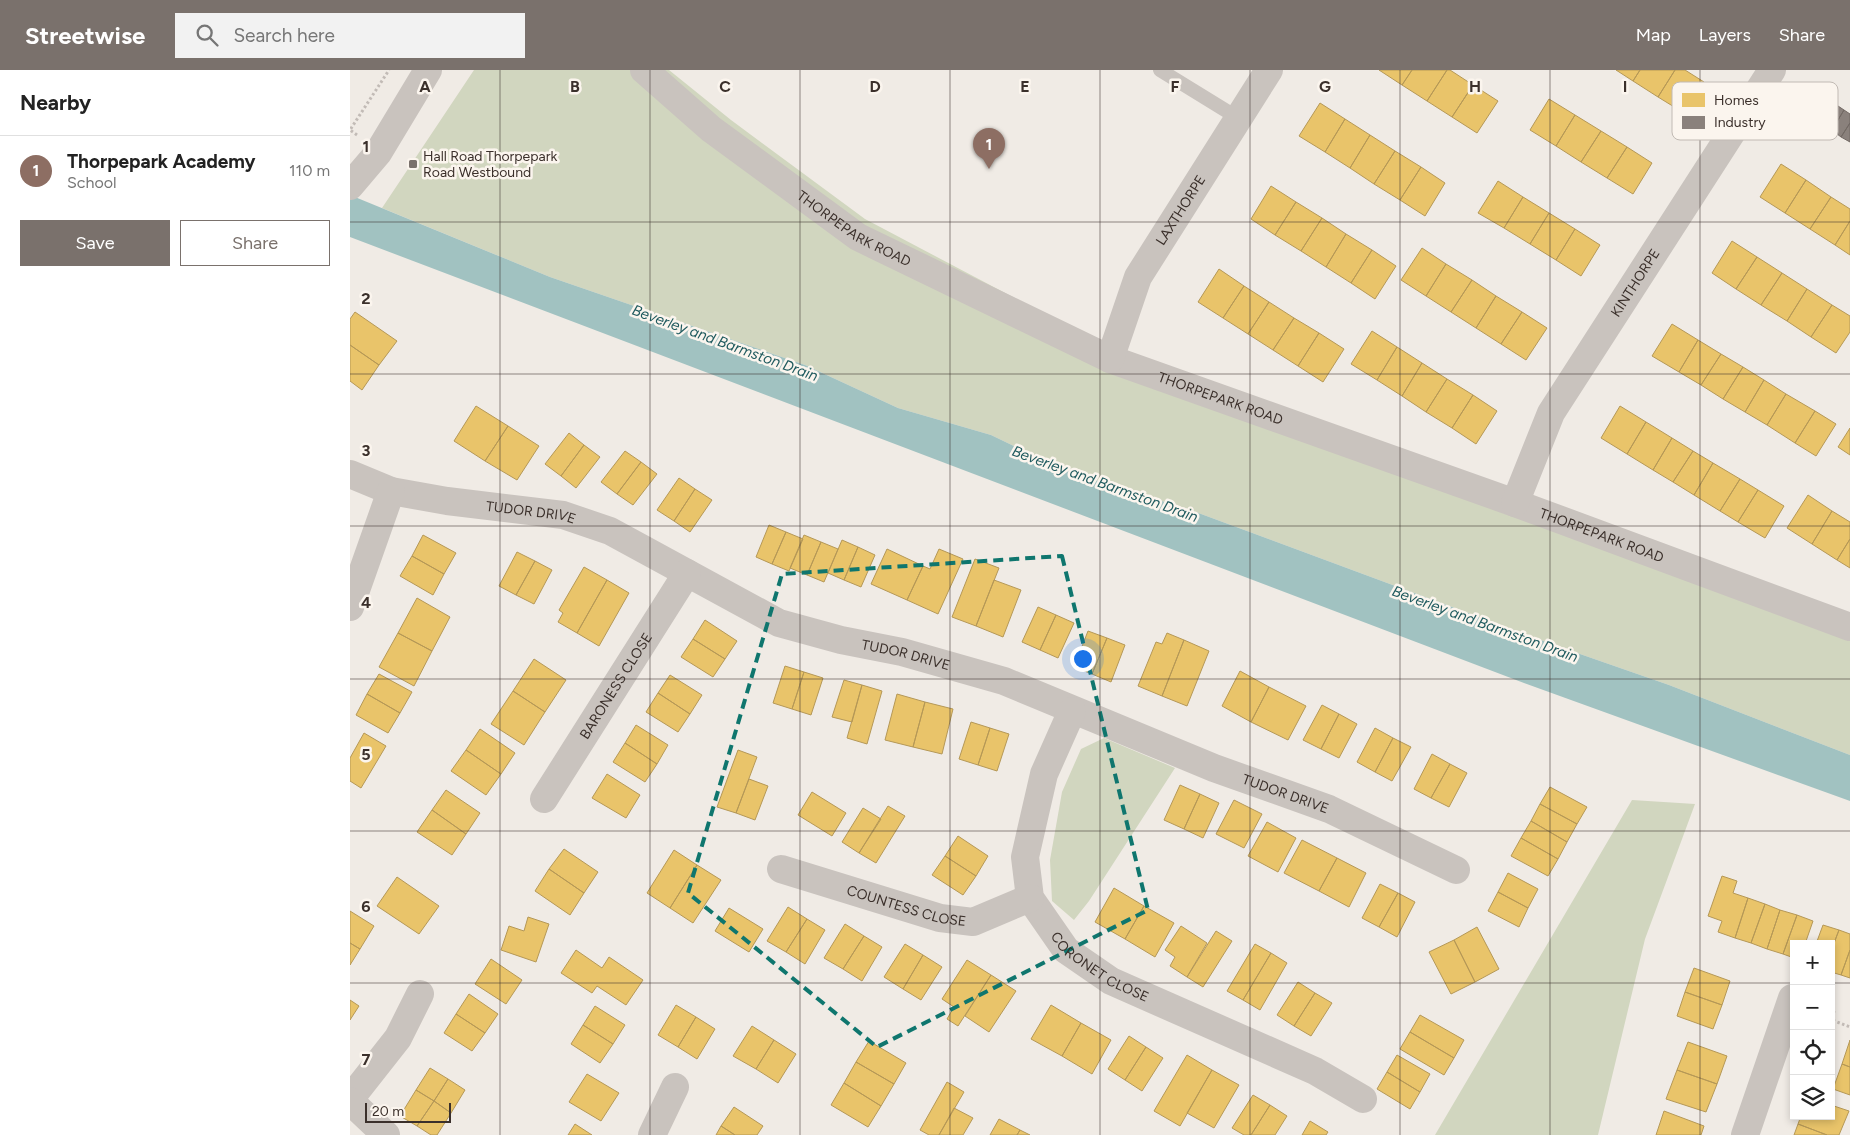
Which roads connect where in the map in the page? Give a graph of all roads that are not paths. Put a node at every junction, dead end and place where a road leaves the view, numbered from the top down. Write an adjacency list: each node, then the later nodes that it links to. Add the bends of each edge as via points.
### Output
1 (428, 70): 9 (street, via 378,153)
2 (644, 70): 10 (street, THORPEPARK ROAD, via 711,129 858,237)
3 (1160, 70): 7 (lane)
4 (1268, 70): 7 (street, LAXTHORPE)
5 (1772, 70): 6 (street, KINTHORPE)
6 (1764, 82)
7 (1238, 118): 10 (street, LAXTHORPE, via 1138,277)
8 (1727, 140): 13 (street, KINTHORPE, via 1552,413)
9 (350, 185)
10 (1110, 359): 13 (street, THORPEPARK ROAD)
11 (350, 474): 12 (street, TUDOR DRIVE)
12 (391, 491): 14 (street, TUDOR DRIVE, via 447,502 563,515 610,531); 15 (street)
13 (1515, 503): 16 (street, THORPEPARK ROAD)
14 (686, 573): 17 (street, TUDOR DRIVE, via 779,623 902,652 1004,682); 18 (street, BARONESS CLOSE)
15 (350, 607)
16 (1850, 627)
17 (1072, 711): 20 (street, TUDOR DRIVE, via 1214,768 1329,809); 21 (street, CORONET CLOSE, via 1044,774 1025,856)
18 (544, 799)
19 (782, 869): 21 (street, COUNTESS CLOSE, via 940,918 973,922)
20 (1456, 870)
21 (1030, 898): 25 (street, CORONET CLOSE, via 1066,950 1111,980 1315,1071)
22 (420, 994): 26 (street, via 398,1038)
23 (1790, 1004): 29 (street)
24 (674, 1087): 28 (street)
25 (1363, 1099)
26 (350, 1100): 27 (street)
27 (386, 1135)
28 (652, 1135)
29 (1745, 1135)

